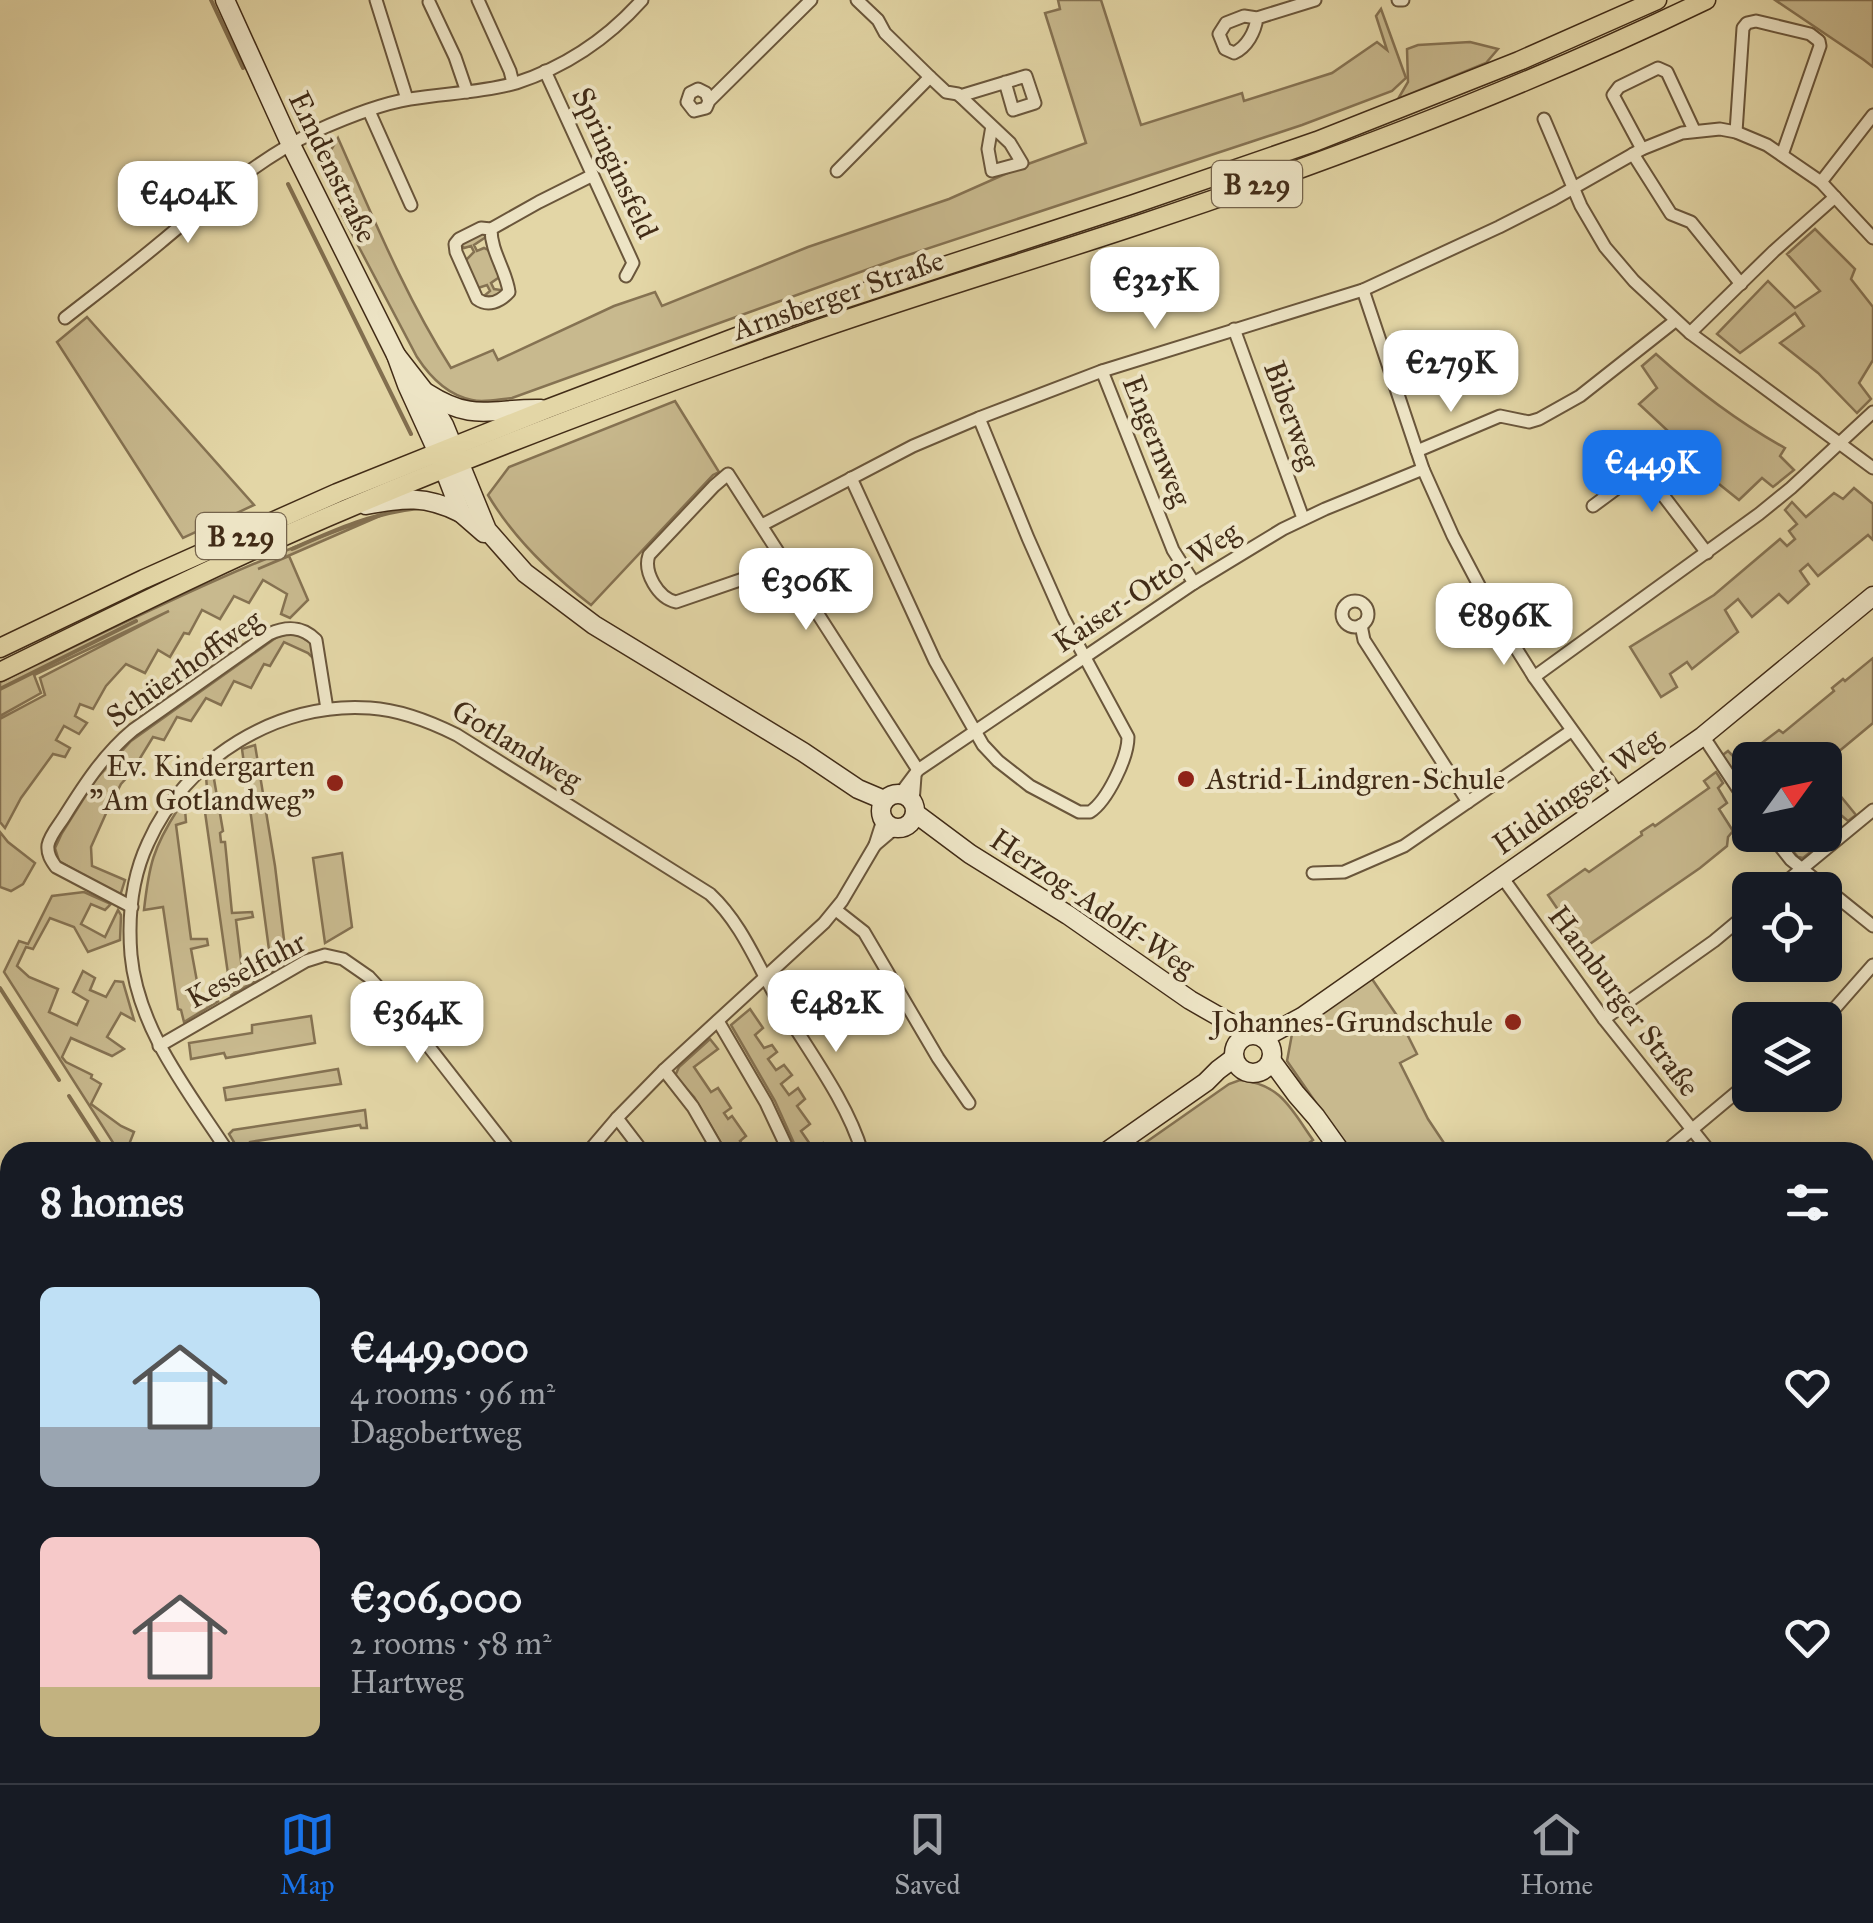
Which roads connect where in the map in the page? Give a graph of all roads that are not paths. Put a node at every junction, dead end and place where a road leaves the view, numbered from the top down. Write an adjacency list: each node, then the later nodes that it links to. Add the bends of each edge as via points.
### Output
1 (224, 0): 26 (main road, Emdenstraße)
2 (376, 0): 18 (street)
3 (478, 0): 15 (street)
4 (642, 0): 12 (street, via 600,40)
5 (811, 0): 19 (street)
6 (857, 0): 13 (street)
7 (1315, 0): 11 (street)
8 (1658, 0): 47 (main road, Arnsberger Straße / B 229, via 1317,141 789,317)
9 (1706, 0): 52 (main road, Arnsberger Straße / B 229, via 1325,160)
10 (429, 2): 16 (street)
11 (1257, 18)
12 (545, 71): 15 (street); 30 (street, Springinsfeld)
13 (930, 77): 17 (street); 29 (street)
14 (1005, 82): 17 (street)
15 (514, 84): 16 (street)
16 (467, 92): 18 (street)
17 (960, 96): 23 (street)
18 (407, 99): 20 (street)
19 (709, 100)
20 (368, 111): 26 (street); 34 (street)
21 (1873, 114): 31 (street)
22 (1544, 119): 32 (street)
23 (992, 126)
24 (1694, 130): 25 (street); 27 (street); 27 (street, via 1667,72 1658,68 1614,95)
25 (1736, 132): 28 (street); 28 (street, via 1743,28 1756,21 1810,34 1820,46)
26 (291, 145): 40 (street, via 230,184); 44 (main road, Emdenstraße)
27 (1637, 152): 32 (street); 38 (street, via 1671,214 1689,220)
28 (1782, 155): 31 (street)
29 (837, 171)
30 (591, 176): 35 (street); 37 (street, Springinsfeld, via 633,263)
31 (1821, 182): 33 (street)
32 (1572, 188): 39 (street); 41 (street, via 1614,258)
33 (1835, 197): 36 (street); 38 (street)
34 (411, 206)
35 (491, 229): 35 (street, via 509,292 490,304 477,299 455,244)
36 (1873, 238)
37 (626, 276)
38 (1742, 284): 43 (street)
39 (1363, 290): 42 (street); 51 (street)
40 (65, 318)
41 (1675, 321): 43 (street); 51 (street, via 1552,412 1529,422 1500,416)
42 (1234, 329): 45 (street); 59 (street, Biberweg)
43 (1690, 334): 50 (street)
44 (396, 355): 46 (main road, Emdenstraße); 52 (main road, Emdenstraße)
45 (1102, 370): 49 (street); 64 (street, Engernweg, via 1173,550)
46 (424, 391): 47 (main road, via 468,412); 52 (main road, Emdenstraße, via 444,425)
47 (547, 409): 52 (main road, Arnsberger Straße / B 229)
48 (1873, 412): 50 (street)
49 (979, 418): 55 (street); 68 (street)
50 (1839, 443): 54 (street); 62 (street)
51 (1417, 451): 53 (street)
52 (449, 458): 57 (main road, Arnsberger Straße / B 229); 58 (main road); 61 (main road, Herzog-Adolf-Weg); 67 (main road, Arnsberger Straße / B 229, via 337,493)
53 (1423, 468): 59 (street, Kaiser-Otto-Weg); 70 (street, via 1492,610)
54 (1873, 468)
55 (851, 478): 60 (street); 73 (street)
56 (1593, 506): 62 (street, via 1643,468)
57 (346, 509): 58 (main road, via 420,498); 69 (main road, Arnsberger Straße / B 229)
58 (461, 513): 61 (main road, Herzog-Adolf-Weg)
59 (1303, 518): 64 (street, Kaiser-Otto-Weg)
60 (762, 525): 63 (street); 63 (street, via 728,474 649,554 648,574 676,602)
61 (493, 539): 80 (main road, Herzog-Adolf-Weg, via 525,573 594,625)
62 (1708, 552): 70 (street)
63 (786, 562): 75 (street)
64 (1194, 583): 68 (street, Kaiser-Otto-Weg)
65 (1873, 596): 74 (main road, Hiddingser Weg)
66 (1361, 624): 78 (street, via 1364,640)
67 (0, 648)
68 (1084, 655): 73 (street, Kaiser-Otto-Weg); 73 (street, via 1128,738 1102,803 1090,812 1030,786)
69 (0, 672)
70 (1534, 678): 72 (street)
71 (327, 709): 86 (street, Gotlandweg, via 257,730 195,775 148,842); 86 (street, Schüerhoffweg, via 316,640 286,628 119,742 88,780 48,850 56,867); 91 (street, Gotlandweg, via 393,711 457,734 710,894)
72 (1571, 731): 77 (street); 78 (street)
73 (974, 732): 75 (street, Kaiser-Otto-Weg)
74 (1703, 736): 76 (street); 77 (main road, Hiddingser Weg)
75 (916, 773): 80 (street)
76 (1732, 780)
77 (1619, 795): 85 (main road, Hiddingser Weg)
78 (1468, 802): 84 (street, via 1404,846 1344,872)
79 (1873, 810): 82 (street)
80 (897, 812): 87 (street); 96 (main road, Herzog-Adolf-Weg, via 1232,1024)
81 (1784, 852): 82 (street)
82 (1802, 869): 83 (street); 89 (street)
83 (1798, 872)
84 (1313, 873)
85 (1502, 877): 93 (street, Hamburger Straße); 96 (main road, Hiddingser Weg)
86 (132, 907): 95 (street, Gotlandweg, via 134,971)
87 (836, 910): 91 (street); 99 (street, via 864,932)
88 (1732, 926): 93 (street)
89 (1873, 926)
90 (1873, 964): 92 (street)
91 (765, 977): 94 (street); 108 (street, Gotlandweg)
92 (1840, 1002)
93 (1604, 1019): 101 (street, Hamburger Straße)
94 (718, 1021): 97 (street); 107 (street)
95 (159, 1046): 102 (street, Gotlandweg); 103 (street, Kesselfuhr, via 306,960 343,959 369,976 405,1016)
96 (1253, 1053): 109 (main road, Hiddingser Weg, via 1218,1070); 110 (main road, Herzog-Adolf-Weg)
97 (664, 1070): 100 (street); 106 (street)
98 (1732, 1096): 101 (street)
99 (969, 1103)
100 (617, 1118): 104 (street); 105 (street)
101 (1691, 1130): 111 (street); 112 (street, Hamburger Straße)
102 (221, 1142)
103 (503, 1142)
104 (597, 1142)
105 (635, 1142)
106 (713, 1142)
107 (784, 1142)
108 (858, 1142)
109 (1120, 1142)
110 (1334, 1142)
111 (1677, 1142)
112 (1701, 1142)

